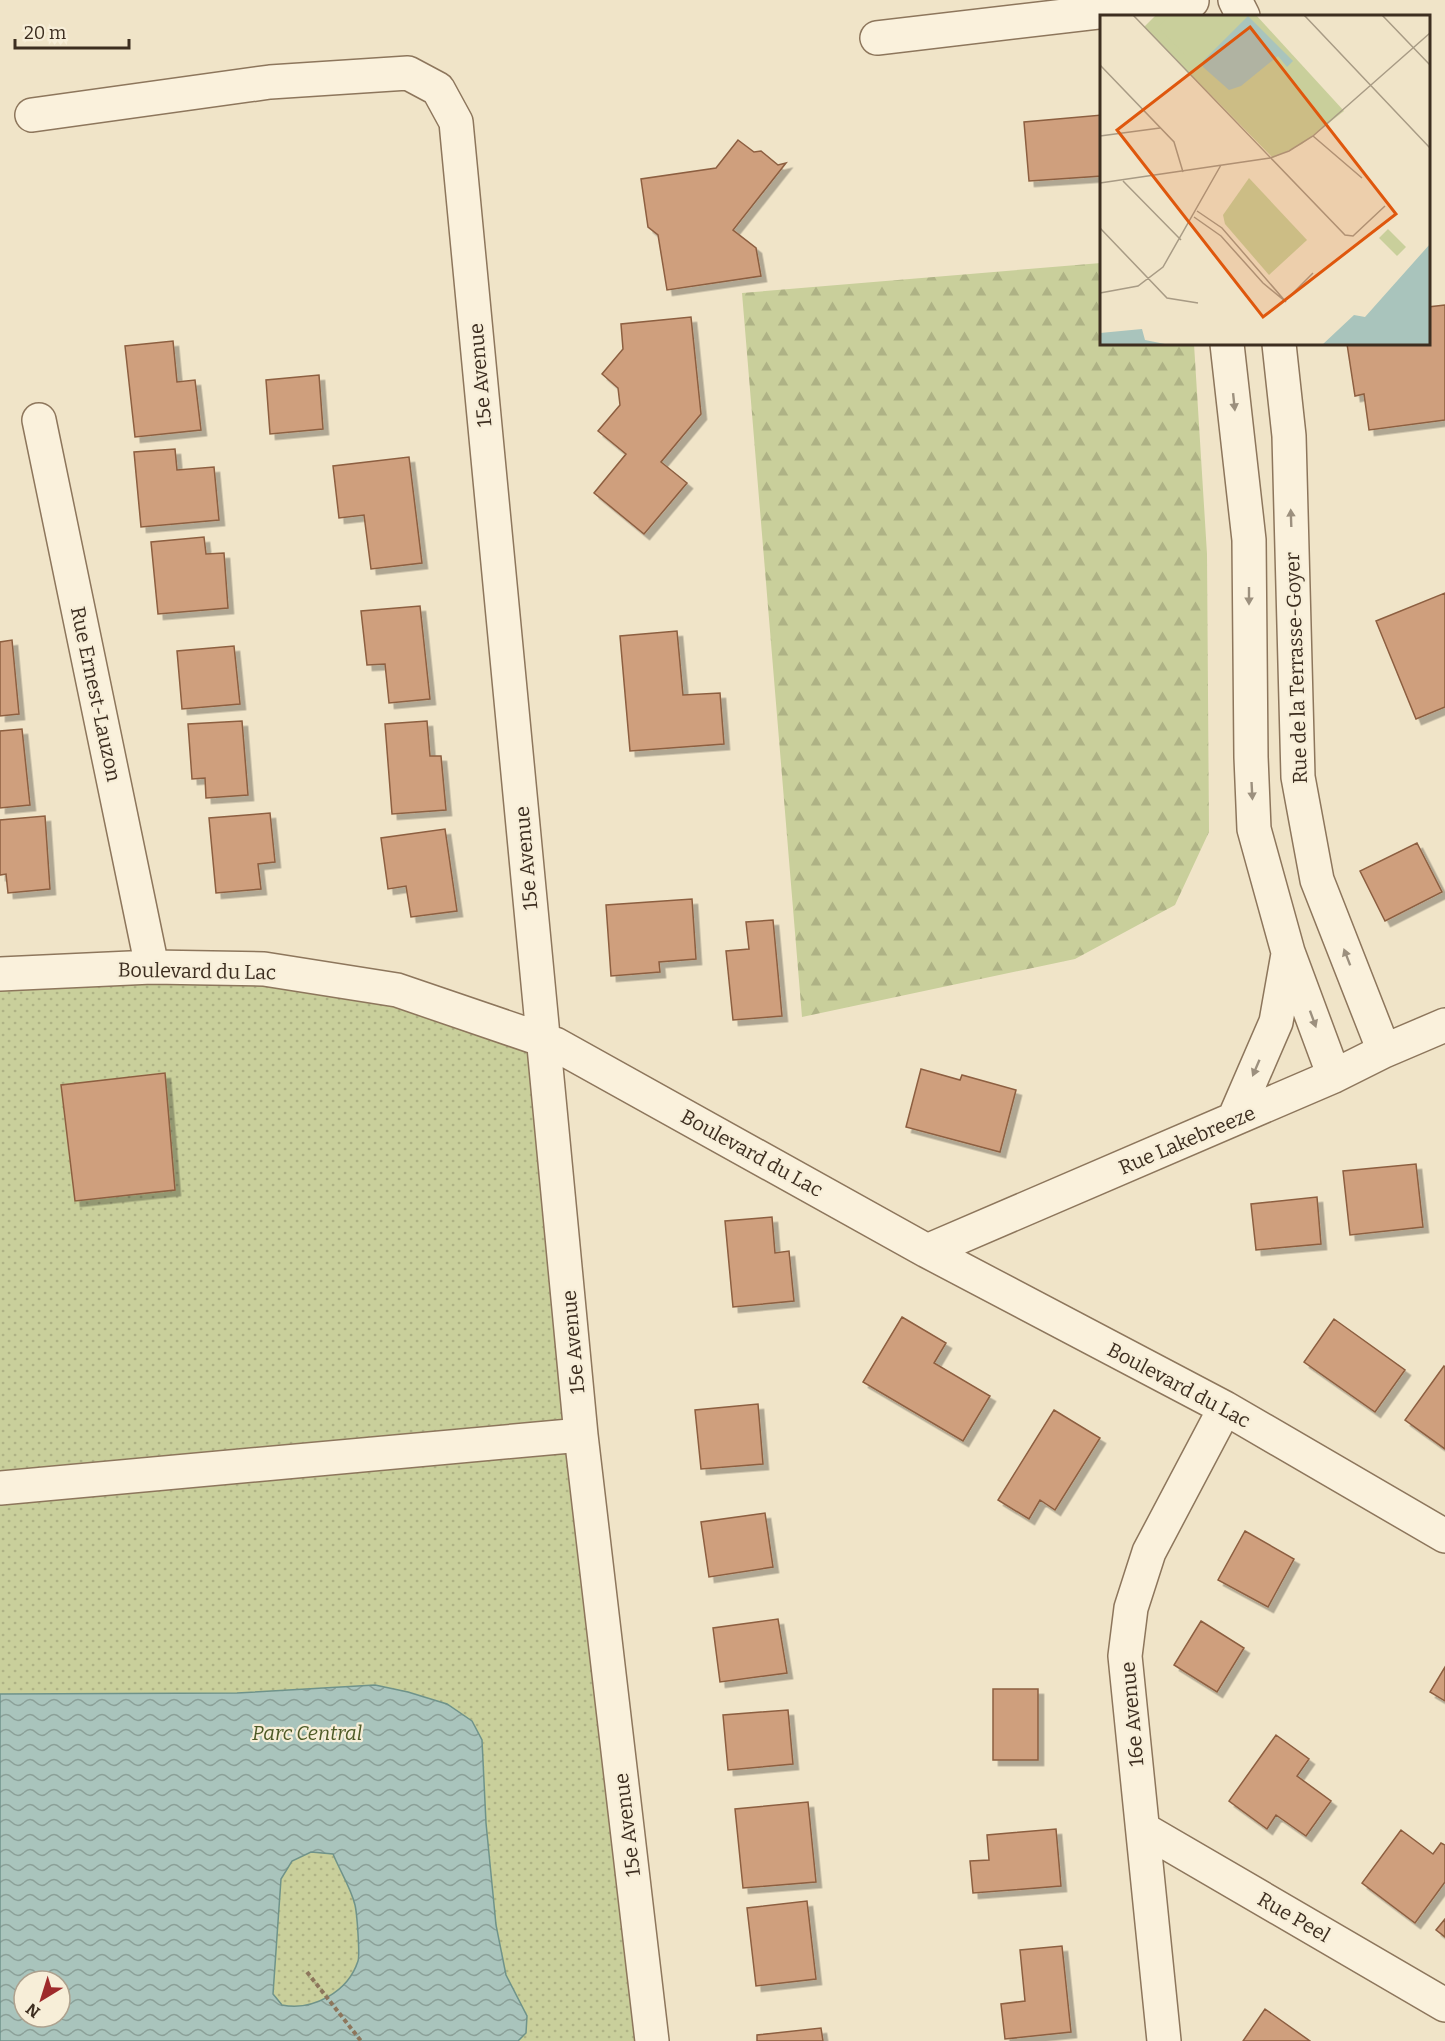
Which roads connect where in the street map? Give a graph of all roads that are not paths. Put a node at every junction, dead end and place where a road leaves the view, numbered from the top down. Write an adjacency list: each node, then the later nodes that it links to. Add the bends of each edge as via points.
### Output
1 (1192, 0): 4 (street)
2 (1235, 0): 3 (street)
3 (1242, 15)
4 (877, 38)
5 (32, 115): 13 (street, 15e Avenue, via 270,82 408,73 438,89 456,122)
6 (1227, 345): 9 (street, one-way to 9, via 1249,540 1254,829)
7 (1279, 345): 14 (street, Rue de la Terrasse-Goyer, one-way to 7, via 1317,880 1298,777 1289,436)
8 (39, 420): 10 (street, Rue Ernest-Lauzon)
9 (1288, 952): 15 (street, one-way to 15); 16 (street, one-way to 16, via 1276,1022)
10 (152, 967): 11 (street, Boulevard du Lac); 13 (street, Boulevard du Lac, via 264,969 397,990)
11 (0, 974)
12 (1445, 1025): 14 (street, Rue Lakebreeze)
13 (544, 1040): 17 (street, Boulevard du Lac); 19 (street, 15e Avenue)
14 (1384, 1051): 15 (street, Rue Lakebreeze)
15 (1334, 1076): 16 (street, Rue Lakebreeze)
16 (1234, 1119): 17 (street, Rue Lakebreeze)
17 (927, 1251): 18 (street, Boulevard du Lac)
18 (1225, 1408): 21 (street, Boulevard du Lac); 22 (street, 16e Avenue, via 1149,1552 1131,1608 1125,1656)
19 (581, 1435): 20 (street); 24 (street, 15e Avenue)
20 (0, 1488)
21 (1445, 1536)
22 (1143, 1829): 23 (street, Rue Peel); 25 (street, 16e Avenue)
23 (1445, 2005)
24 (652, 2041)
25 (1164, 2041)

